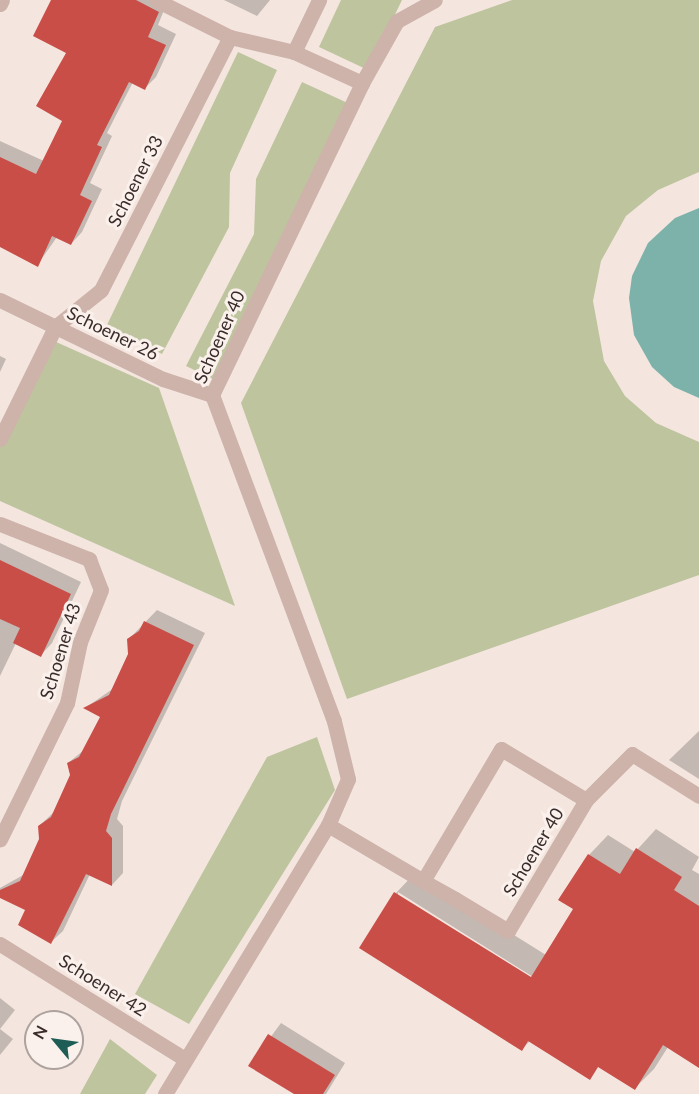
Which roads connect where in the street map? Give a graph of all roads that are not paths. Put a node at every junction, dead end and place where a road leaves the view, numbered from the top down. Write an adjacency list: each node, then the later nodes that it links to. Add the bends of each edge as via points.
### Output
1 (156, 0): 4 (street)
2 (319, 0): 5 (street)
3 (435, 0): 6 (street, Schoener 40, via 397,21)
4 (230, 37): 5 (street); 8 (street, Schoener 33, via 100,290)
5 (294, 52): 6 (street)
6 (362, 83): 9 (street, Schoener 40)
7 (0, 300): 8 (street, Schoener 26)
8 (55, 327): 9 (street, Schoener 26, via 163,379); 10 (street)
9 (212, 395): 14 (street, Schoener 40, via 334,721 348,779)
10 (0, 439)
11 (0, 524): 15 (street, Schoener 43, via 89,559 101,590 80,642 67,703)
12 (699, 796): 13 (street, via 632,754)
13 (586, 800): 16 (street, Schoener 40, via 508,931); 16 (street, Schoener 40, via 501,749)
14 (328, 825): 16 (street, Schoener 40); 18 (street, Schoener 40)
15 (0, 839)
16 (423, 881)
17 (0, 944): 18 (street, Schoener 42)
18 (186, 1059): 19 (street, Schoener 40)
19 (170, 1092)

